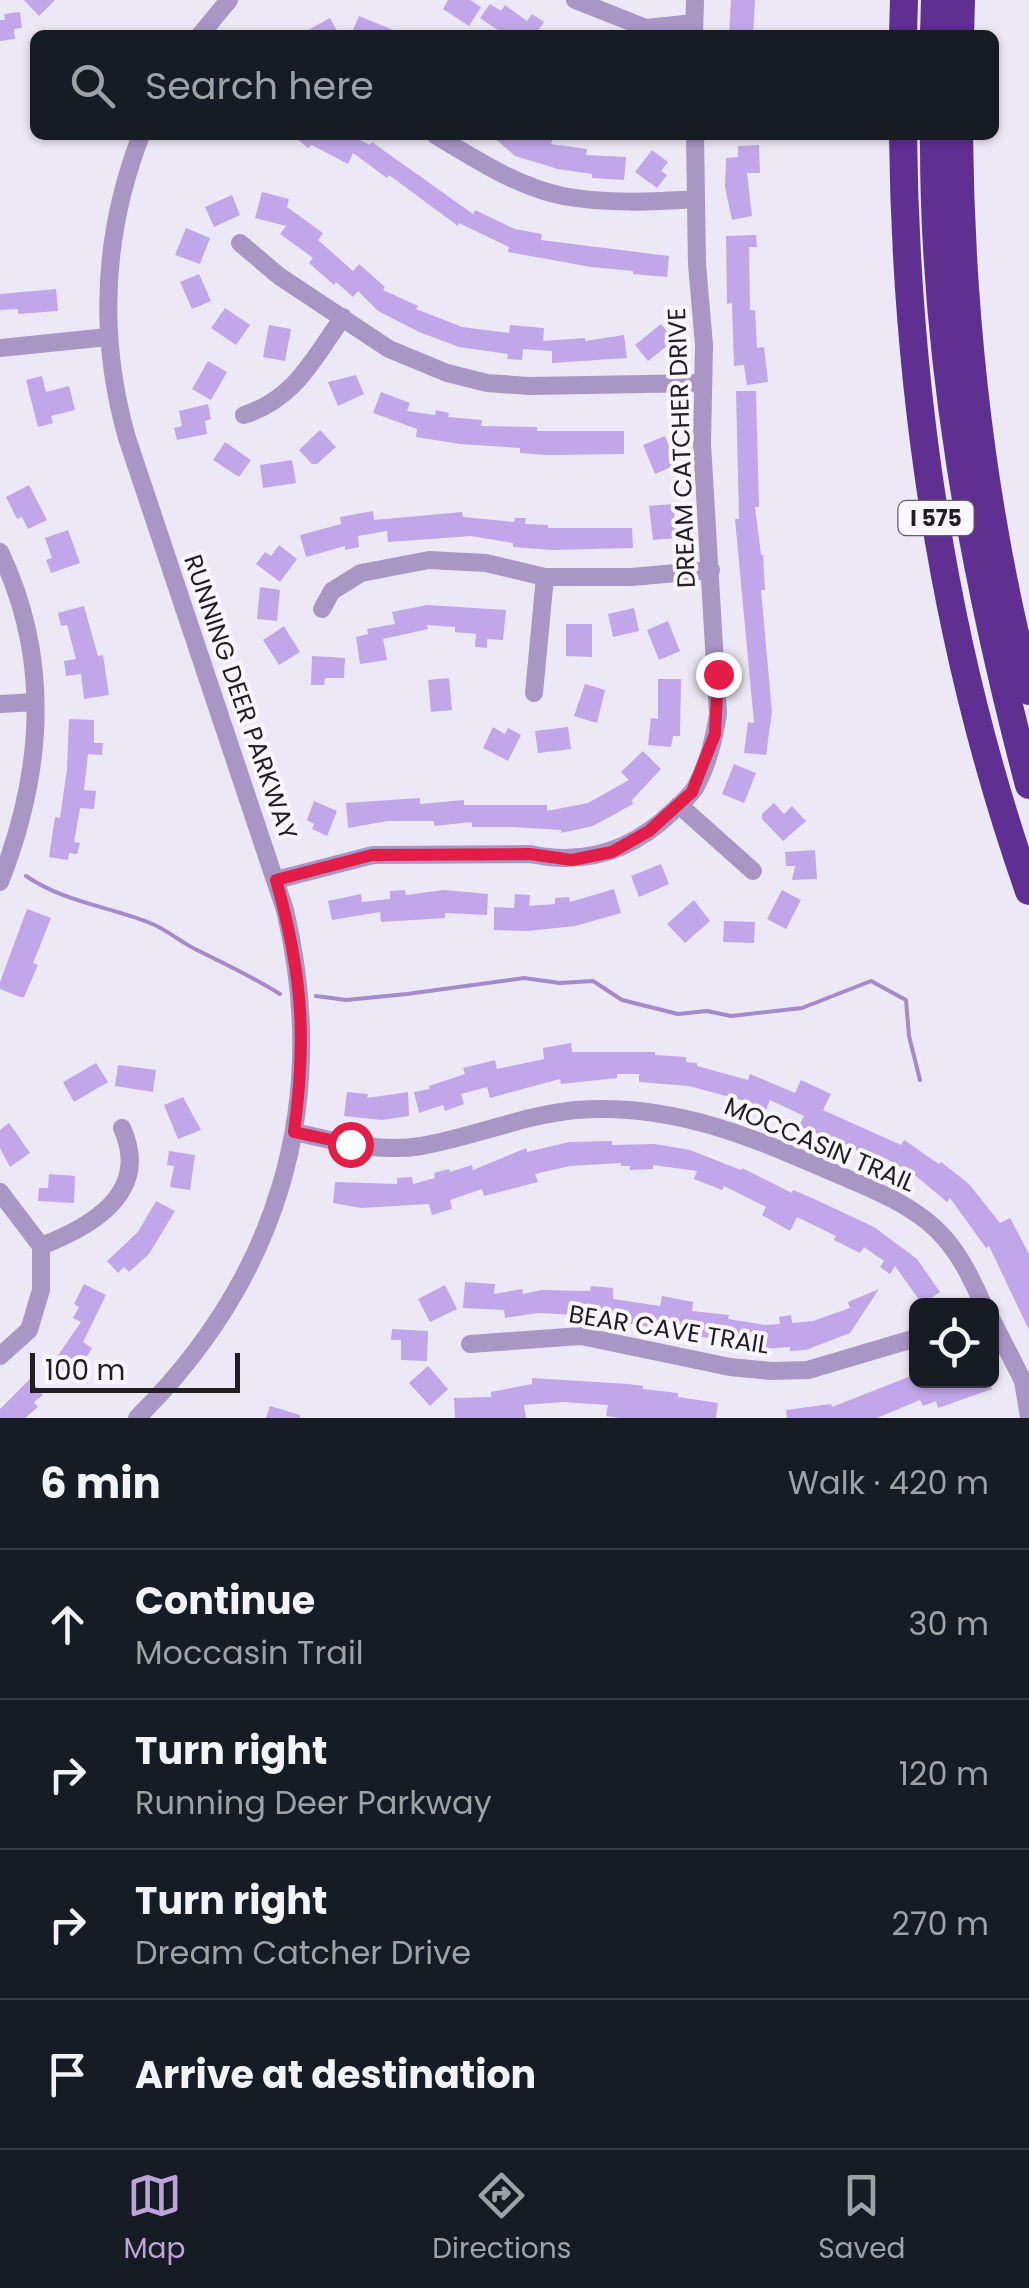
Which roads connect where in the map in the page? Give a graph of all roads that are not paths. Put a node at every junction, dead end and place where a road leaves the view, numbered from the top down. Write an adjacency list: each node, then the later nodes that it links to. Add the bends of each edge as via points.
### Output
1 (230, 0): 8 (street)
2 (574, 0): 7 (street, via 646,28)
3 (694, 0): 7 (street)
4 (904, 0): 9 (highway)
5 (935, 0): 10 (highway)
6 (961, 0): 11 (highway)
7 (694, 29)
8 (204, 30)
9 (903, 30)
10 (934, 30)
11 (960, 30)
12 (139, 140): 21 (street, RUNNING DEER PARKWAY, via 111,242)
13 (444, 140): 18 (street, via 516,180 560,195 633,203)
14 (695, 140): 18 (street, DREAM CATCHER DRIVE)
15 (903, 140): 38 (highway, I 575, via 913,343 928,471 968,681)
16 (934, 140): 33 (highway, via 956,441 986,612)
17 (959, 140): 29 (highway, I 575, via 967,328 982,453)
18 (696, 199): 23 (street, DREAM CATCHER DRIVE)
19 (240, 243): 20 (street)
20 (343, 316): 23 (street, via 408,359 488,382); 24 (street, via 282,398)
21 (108, 338): 22 (street); 36 (street, RUNNING DEER PARKWAY, via 127,438)
22 (0, 348)
23 (703, 383): 26 (street, DREAM CATCHER DRIVE)
24 (244, 415)
25 (0, 552): 31 (street, via 27,629)
26 (710, 570): 27 (street); 34 (street, DREAM CATCHER DRIVE, via 718,714 702,774)
27 (545, 577): 28 (street, via 486,563 429,560 361,573 332,591); 30 (street)
28 (322, 609)
29 (1029, 691)
30 (534, 693)
31 (35, 702): 32 (street); 37 (street, via 28,796)
32 (0, 704)
33 (1029, 784)
34 (680, 805): 35 (street); 36 (street, DREAM CATCHER DRIVE, via 631,842 592,858 372,855)
35 (753, 871)
36 (276, 880): 40 (street, RUNNING DEER PARKWAY, via 302,1002)
37 (0, 882)
38 (1029, 891)
39 (122, 1128): 42 (street, via 130,1146 124,1188 81,1231)
40 (294, 1132): 43 (street, MOCCASIN TRAIL, via 402,1148 574,1110 693,1118 808,1162 922,1217 959,1256); 49 (street, RUNNING DEER PARKWAY, via 266,1229 238,1288 196,1352)
41 (0, 1192): 42 (street)
42 (41, 1246): 47 (street, via 41,1290 29,1330)
43 (980, 1298)
44 (999, 1334): 48 (street, via 1023,1381)
45 (909, 1340): 46 (street, BEAR CAVE TRAIL, via 808,1370 771,1371 581,1336)
46 (470, 1344)
47 (0, 1356)
48 (1029, 1417)
49 (137, 1418)

